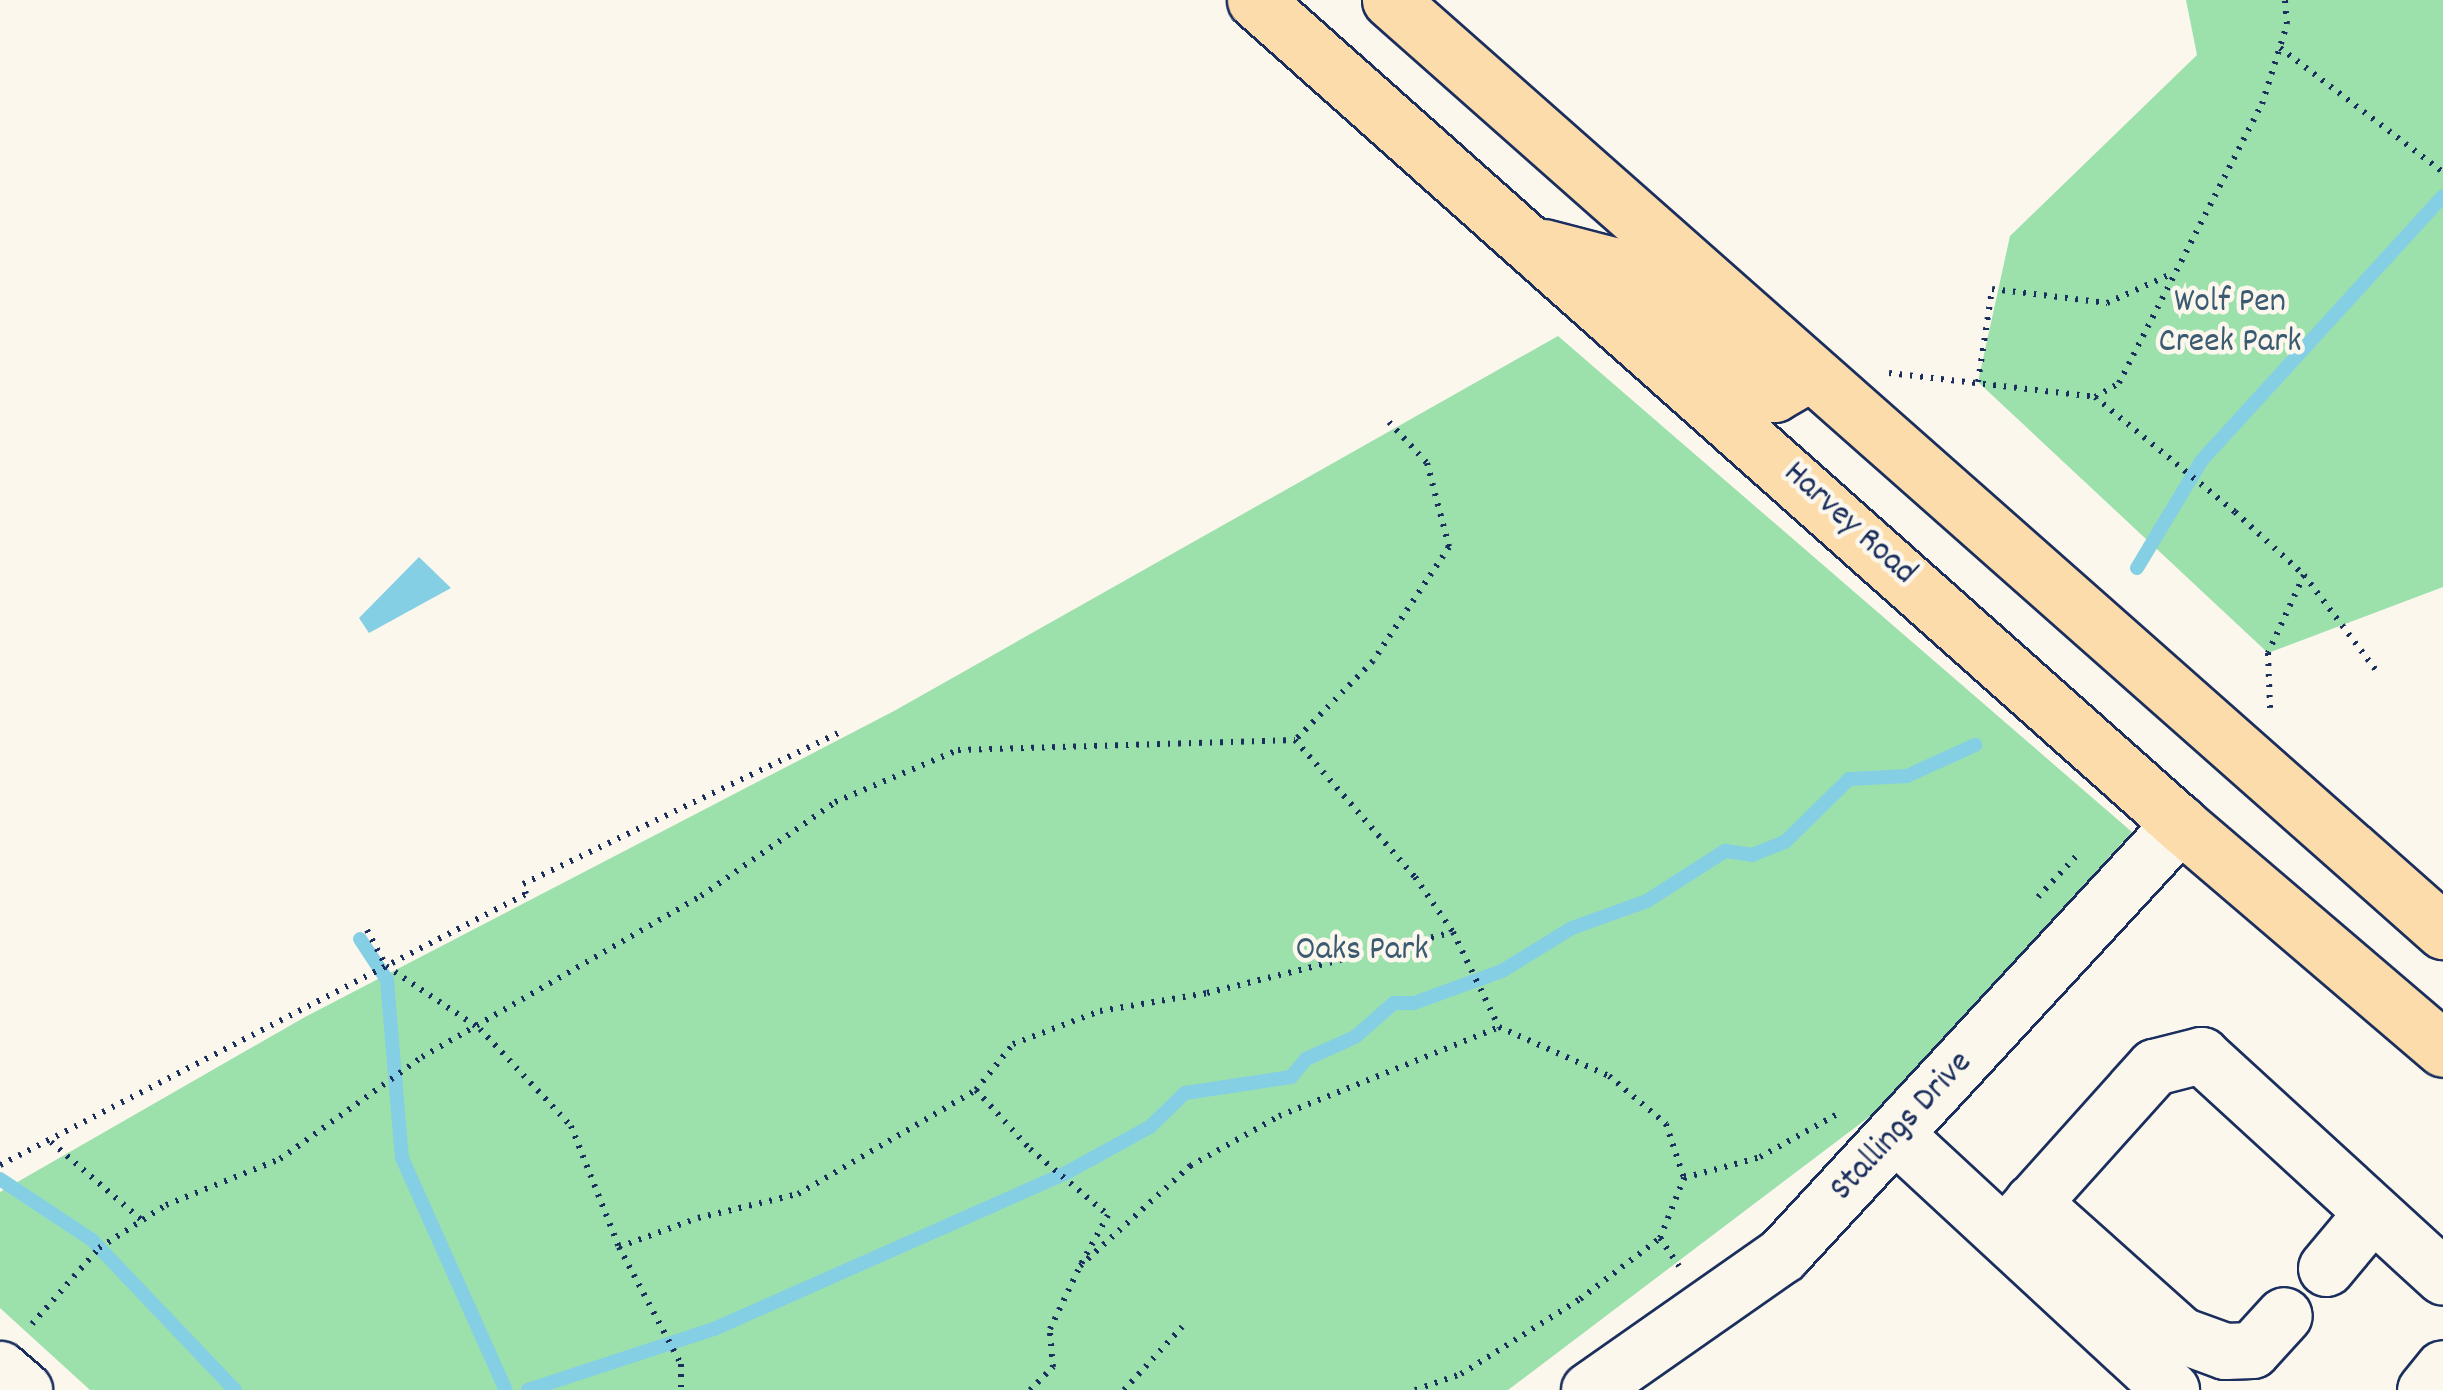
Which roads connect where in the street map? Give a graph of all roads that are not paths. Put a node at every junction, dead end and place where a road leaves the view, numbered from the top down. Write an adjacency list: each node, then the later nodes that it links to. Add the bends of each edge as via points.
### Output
1 (1255, 0): 3 (main road, Harvey Road)
2 (1390, 0): 4 (main road)
3 (1535, 245): 4 (main road, via 1621,267 1774,394); 5 (main road, Harvey Road)
4 (1808, 374): 6 (main road)
5 (2180, 824): 7 (main road, Harvey Road); 8 (street, Stallings Drive)
6 (2443, 931)
7 (2443, 1048)
8 (1896, 1135): 10 (street); 17 (street, Stallings Drive, via 1782,1256)
9 (2372, 1212): 10 (street, via 2201,1056 2154,1067); 11 (street); 12 (street)
10 (2019, 1217): 13 (street, via 2181,1335 2226,1351 2252,1350); 18 (street)
11 (2326, 1268)
12 (2443, 1277)
13 (2284, 1315)
14 (2443, 1368): 19 (street)
15 (0, 1369): 16 (street)
16 (24, 1390)
17 (1590, 1390)
18 (2172, 1390)
19 (2425, 1390)

